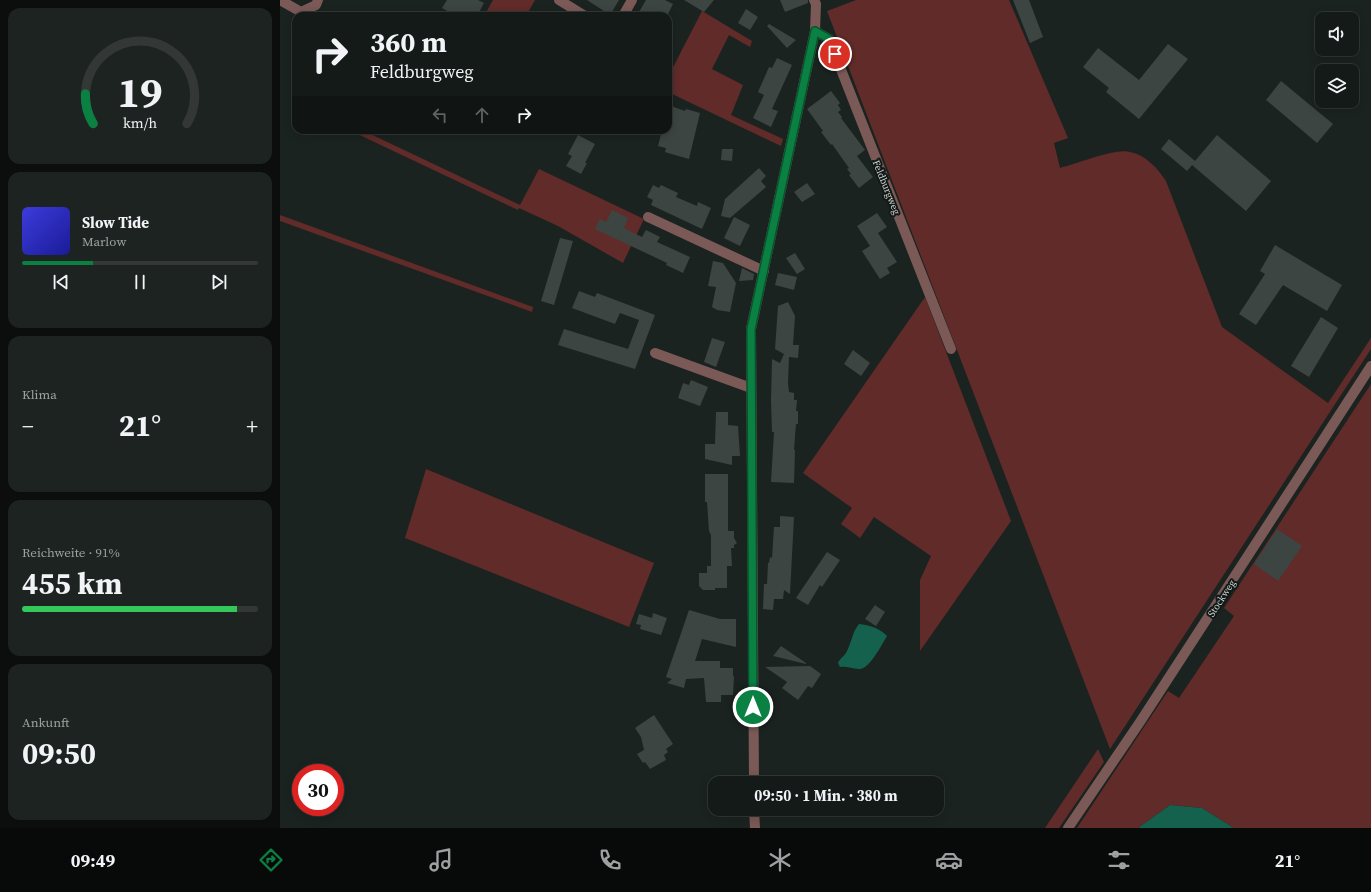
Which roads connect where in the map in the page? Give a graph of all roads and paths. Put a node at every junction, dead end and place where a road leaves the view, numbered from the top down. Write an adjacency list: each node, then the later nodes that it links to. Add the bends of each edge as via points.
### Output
1 (280, 0): 2 (street, via 301,12 316,5)
2 (318, 0)
3 (559, 0): 6 (street)
4 (632, 0): 7 (street)
5 (814, 0): 8 (street)
6 (578, 12)
7 (625, 12)
8 (815, 31): 10 (street); 11 (street, Feldburgweg, via 829,39)
9 (648, 217): 10 (street)
10 (764, 271): 14 (street, via 751,329)
11 (951, 349)
12 (656, 353): 14 (street)
13 (1371, 366): 18 (street, Stockweg, via 1140,722)
14 (751, 388): 15 (street)
15 (754, 776)
16 (754, 816): 17 (street)
17 (755, 828)
18 (1068, 828)

